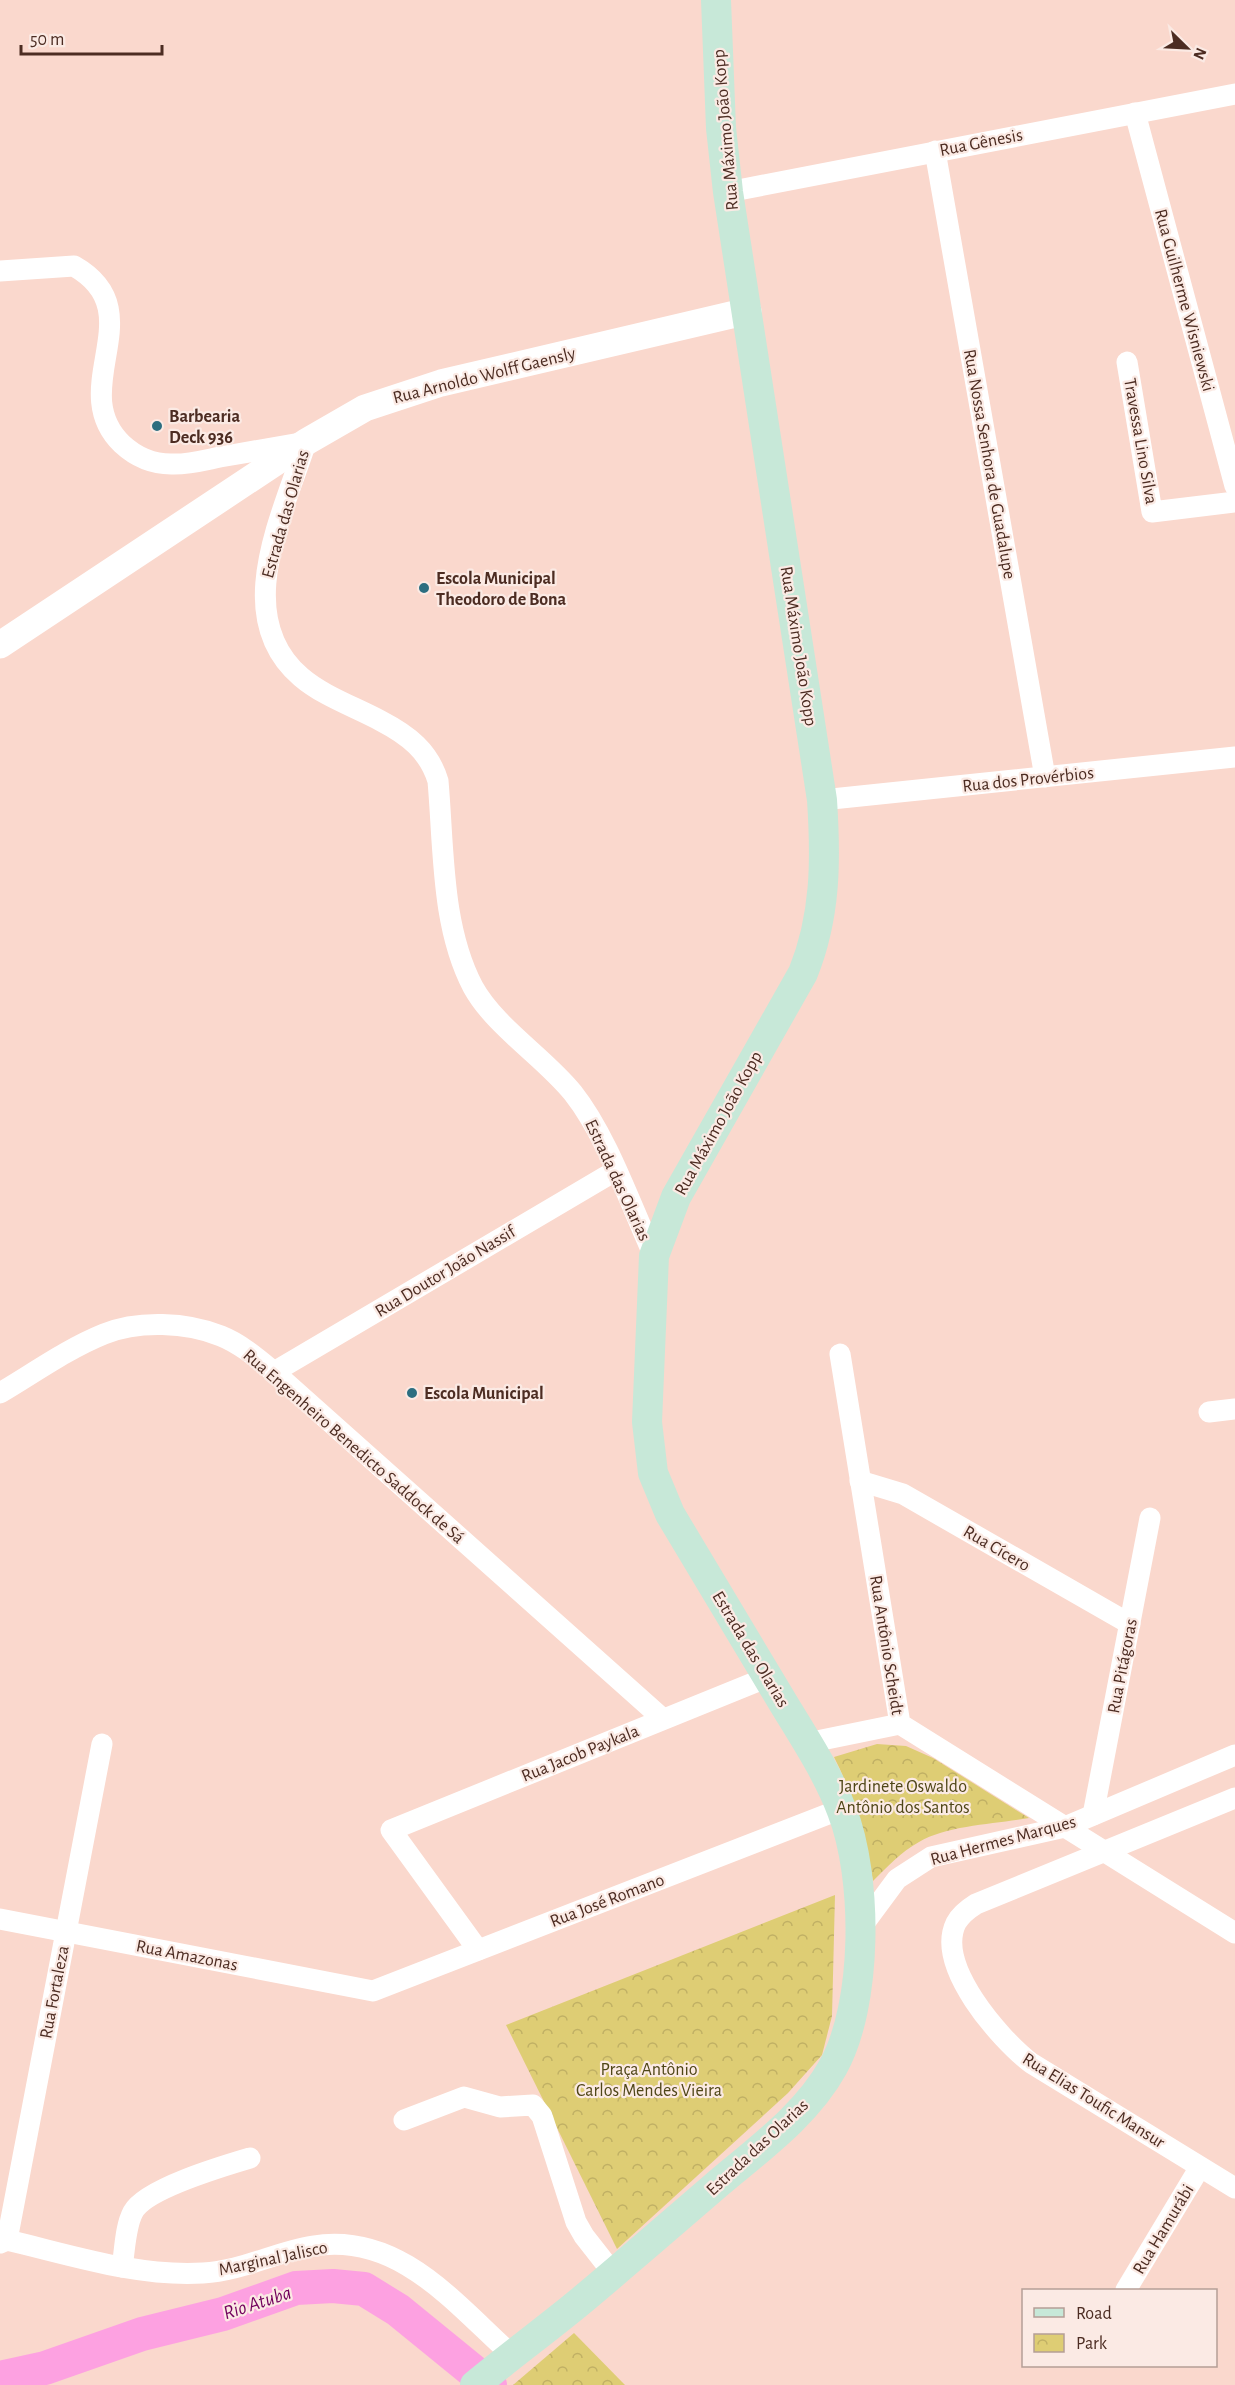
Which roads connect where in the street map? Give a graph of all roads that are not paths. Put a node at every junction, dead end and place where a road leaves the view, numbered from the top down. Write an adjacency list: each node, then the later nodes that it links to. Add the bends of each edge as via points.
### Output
1 (716, 0): 5 (main road, Rua Máximo João Kopp)
2 (1235, 94): 3 (street, Rua Gênesis)
3 (1135, 113): 4 (street, Rua Gênesis); 10 (street, Rua Guilherme Wisniewski)
4 (935, 151): 5 (street, Rua Gênesis); 14 (street, Rua Nossa Senhora de Guadalupe)
5 (728, 192): 7 (main road, Rua Máximo João Kopp)
6 (0, 271): 9 (street, Estrada das Olarias, via 74,266 99,285 108,303 110,323 101,412 111,433 150,462 173,465)
7 (748, 311): 9 (street, Rua Arnoldo Wolff Gaensly, via 400,394 364,408); 15 (main road, Rua Máximo João Kopp)
8 (1127, 362): 11 (street, Travessa Lino Silva, via 1152,512)
9 (306, 442): 12 (street, Rua Arnoldo Wolff Gaensly); 16 (street, Estrada das Olarias, via 266,577 264,602 273,643 303,679 410,738 433,764 452,926 470,980 493,1013 574,1094)
10 (1235, 486)
11 (1235, 502)
12 (0, 645)
13 (1235, 757): 14 (street, Rua dos Provérbios)
14 (1045, 777): 15 (street, Rua dos Provérbios)
15 (822, 800): 17 (main road, Rua Máximo João Kopp, via 825,879 812,950 793,992 676,1197)
16 (615, 1171): 17 (street, Estrada das Olarias); 19 (street, Rua Doutor João Nassif)
17 (654, 1256): 26 (main road, Estrada das Olarias, via 647,1422 653,1473 670,1514)
18 (840, 1354): 23 (street, Rua Antônio Scheidt)
19 (274, 1372): 20 (street, Rua Engenheiro Benedicto Saddock de Sá, via 247,1350 221,1336 190,1328 132,1326 84,1343); 27 (street, Rua Engenheiro Benedicto Saddock de Sá)
20 (0, 1393)
21 (1235, 1409): 22 (street)
22 (1209, 1412)
23 (860, 1481): 25 (street, Rua Cícero, via 903,1494); 28 (street, Rua Antônio Scheidt)
24 (1150, 1518): 25 (street, Rua Pitágoras)
25 (1130, 1624): 34 (street, Rua Pitágoras)
26 (768, 1677): 27 (street, Rua Jacob Paykala); 29 (main road, Estrada das Olarias)
27 (663, 1719): 41 (street, Rua Jacob Paykala, via 391,1830)
28 (900, 1724): 29 (street); 35 (street, Rua Antônio Scheidt)
29 (807, 1743): 33 (main road, Estrada das Olarias)
30 (102, 1744): 39 (street, Rua Fortaleza)
31 (1235, 1755): 34 (street, Rua Hermes Marques)
32 (1235, 1798): 36 (street)
33 (841, 1809): 38 (main road, Estrada das Olarias, via 854,1854); 41 (street, Rua José Romano)
34 (1093, 1815): 35 (street, Rua Hermes Marques)
35 (1065, 1827): 36 (street, Rua Antônio Scheidt); 38 (street, Rua Hermes Marques, via 931,1857 897,1879)
36 (1103, 1851): 40 (street, Rua Antônio Scheidt); 45 (street, Rua Elias Toufic Mansur, via 962,1913 952,1938 959,1970 981,2010 1011,2047)
37 (0, 1919): 39 (street, Rua Amazonas)
38 (860, 1929): 49 (main road, Estrada das Olarias, via 849,2024 842,2049 821,2085 776,2133)
39 (66, 1932): 42 (street, Rua Amazonas); 47 (street, Rua Fortaleza)
40 (1235, 1933)
41 (478, 1950): 42 (street, Rua José Romano)
42 (373, 1991)
43 (404, 2120): 49 (street, via 464,2097 500,2107 533,2105 542,2116 576,2222)
44 (250, 2158): 48 (street, via 168,2187 140,2203 130,2223)
45 (1200, 2167): 46 (street, Rua Elias Toufic Mansur); 50 (street, Rua Hamurábi)
46 (1235, 2188)
47 (4, 2242): 48 (street, Marginal Jalisco)
48 (122, 2267): 51 (street, Marginal Jalisco, via 153,2273 206,2273 315,2246 351,2244 384,2252 416,2269)
49 (613, 2273): 51 (main road, Estrada das Olarias)
50 (1127, 2289)
51 (491, 2371)

